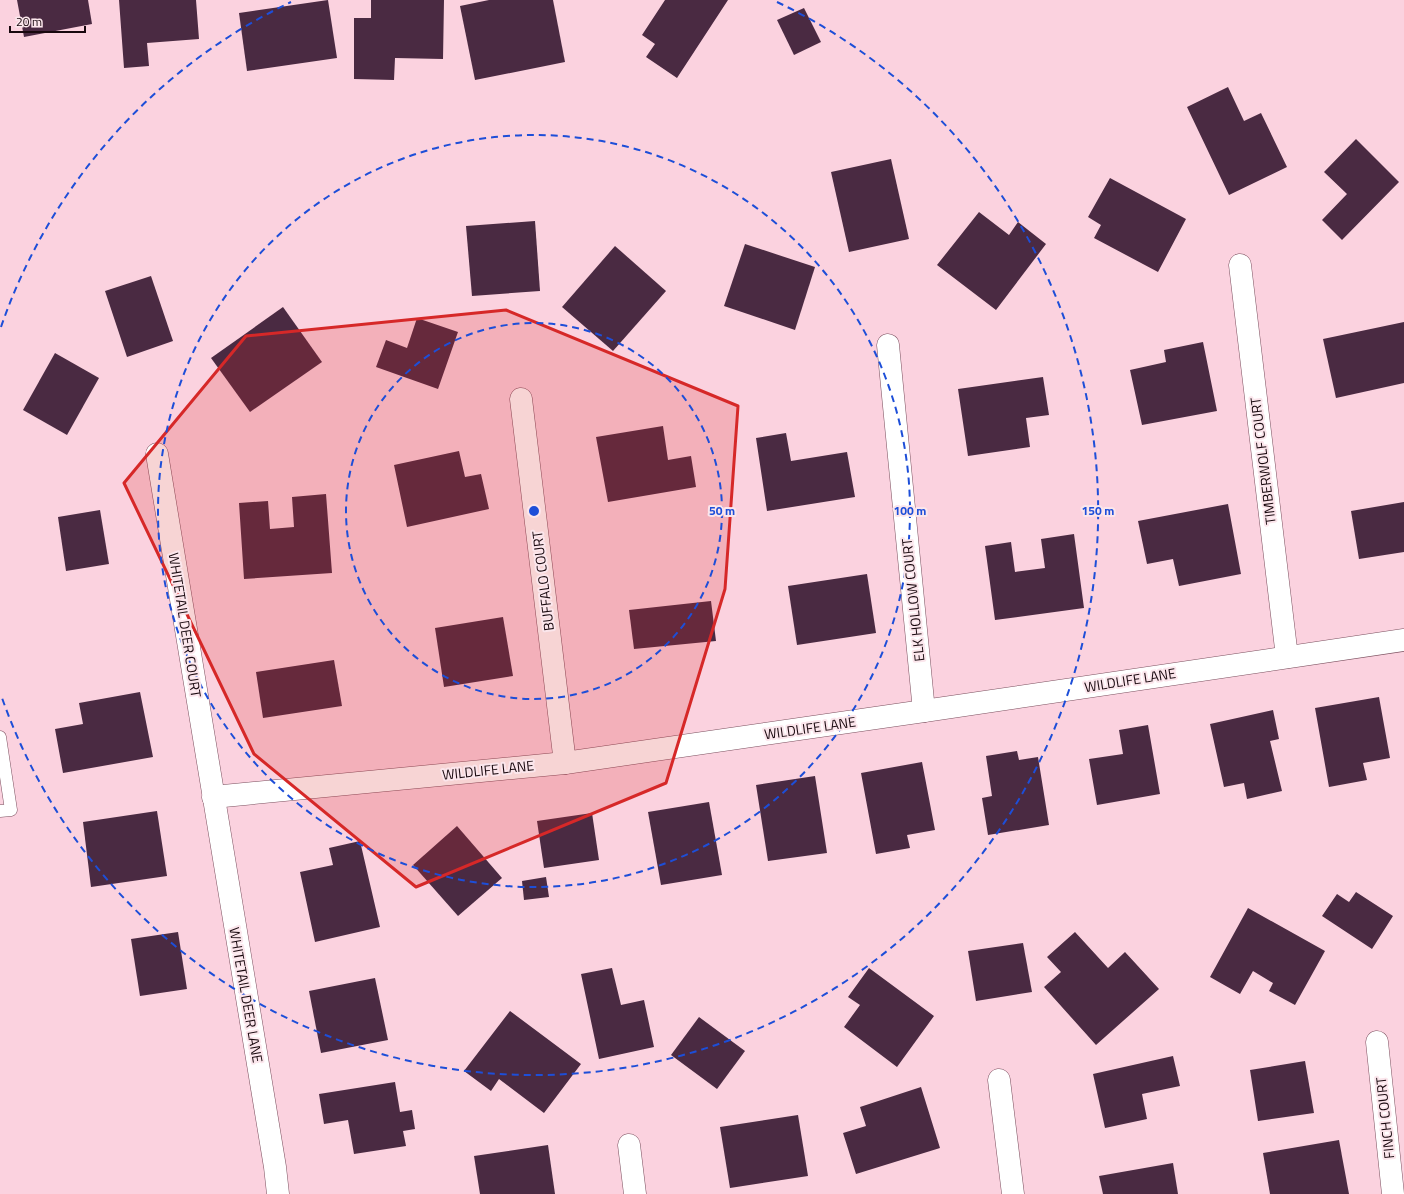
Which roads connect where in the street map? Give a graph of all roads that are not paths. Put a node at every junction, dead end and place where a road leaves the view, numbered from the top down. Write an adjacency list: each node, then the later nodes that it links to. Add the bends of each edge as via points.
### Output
1 (1240, 265): 6 (street, TIMBERWOLF COURT)
2 (888, 345): 7 (street, ELK HOLLOW COURT)
3 (521, 399): 9 (street, BUFFALO COURT)
4 (157, 454): 10 (street, WHITETAIL DEER COURT)
5 (1404, 640): 6 (street, WILDLIFE LANE)
6 (1287, 657): 7 (street, WILDLIFE LANE)
7 (924, 711): 9 (street, WILDLIFE LANE)
8 (0, 737): 11 (lane, via 10,810)
9 (565, 763): 10 (street, WILDLIFE LANE)
10 (213, 797): 15 (street, WHITETAIL DEER LANE)
11 (0, 811)
12 (1377, 1042): 18 (street, FINCH COURT)
13 (1000, 1080): 17 (street)
14 (629, 1145): 16 (street)
15 (278, 1194)
16 (635, 1194)
17 (1013, 1194)
18 (1393, 1194)

